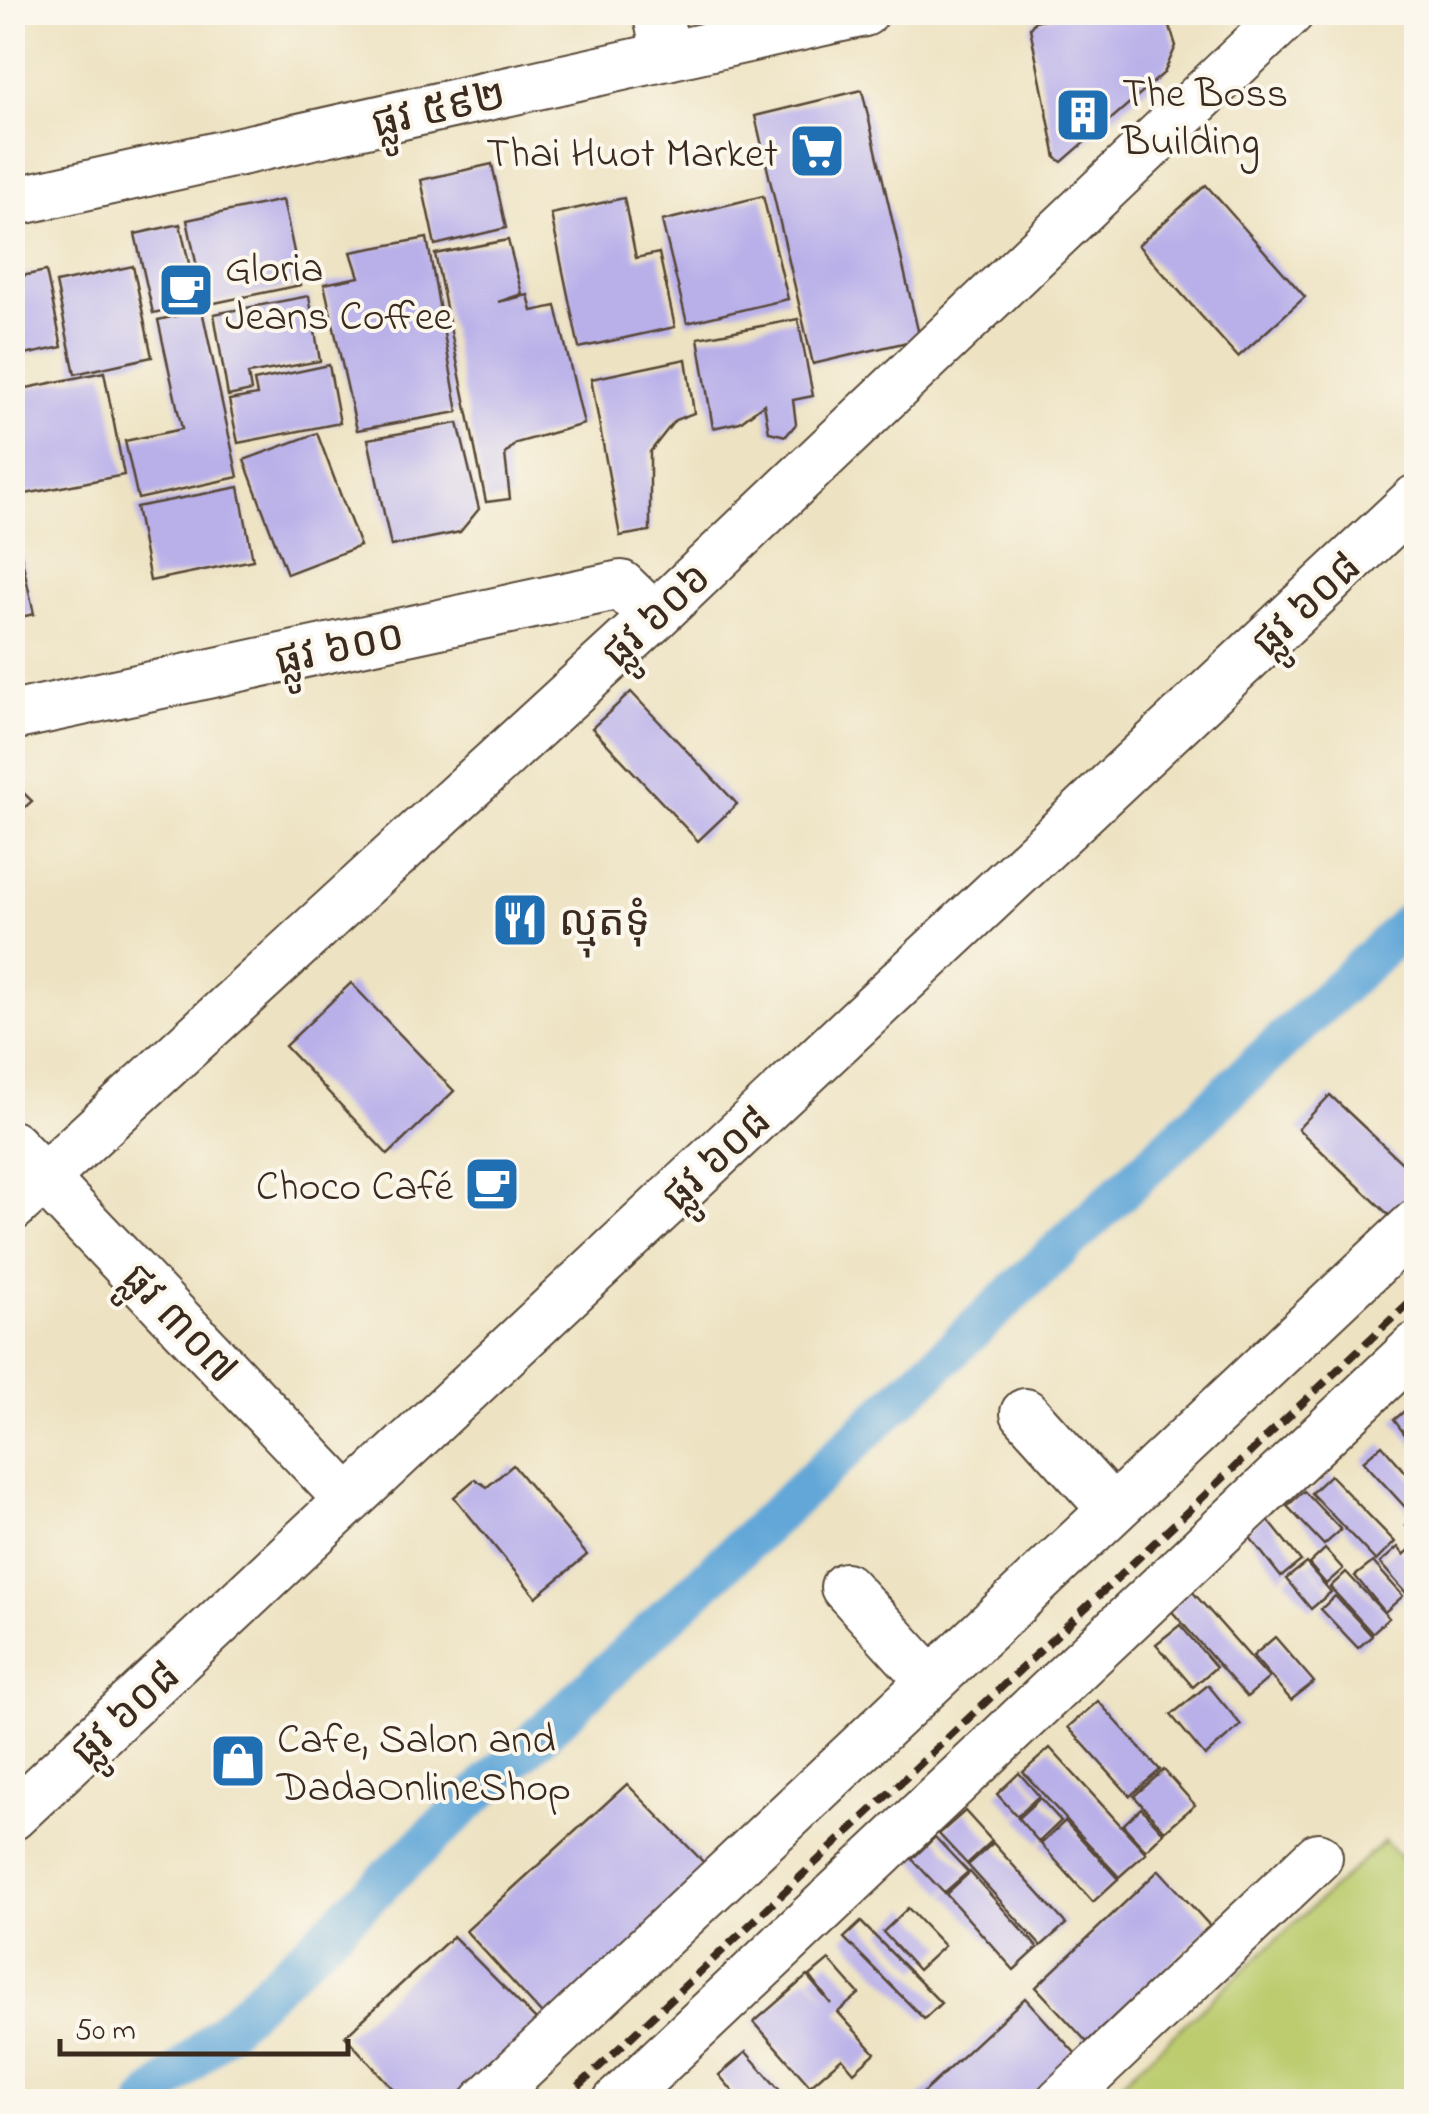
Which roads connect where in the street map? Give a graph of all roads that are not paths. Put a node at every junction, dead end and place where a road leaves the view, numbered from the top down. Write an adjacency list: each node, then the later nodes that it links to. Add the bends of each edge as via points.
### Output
1 (864, 12): 3 (street, ផ្លូវ ៥៩២)
2 (1290, 12): 6 (street, ផ្លូវ ៦០៦)
3 (662, 34): 4 (street, ផ្លូវ ៥៩២)
4 (12, 202)
5 (1416, 499): 12 (street, ផ្លូវ ៦០៨)
6 (654, 617): 7 (street, ផ្លូវ ៦០០, via 621,585); 8 (street, ផ្លូវ ៦០៦)
7 (12, 716)
8 (23, 1176): 12 (street, ផ្លូវ ៣០៧)
9 (1416, 1224): 13 (street)
10 (1416, 1347): 19 (street)
11 (1025, 1413): 13 (street)
12 (349, 1500): 16 (street, ផ្លូវ ៦០៨)
13 (1112, 1509): 15 (street)
14 (844, 1587): 15 (street)
15 (930, 1680): 18 (street)
16 (12, 1816)
17 (1318, 1857): 20 (street)
18 (484, 2102)
19 (617, 2102)
20 (1060, 2102)

